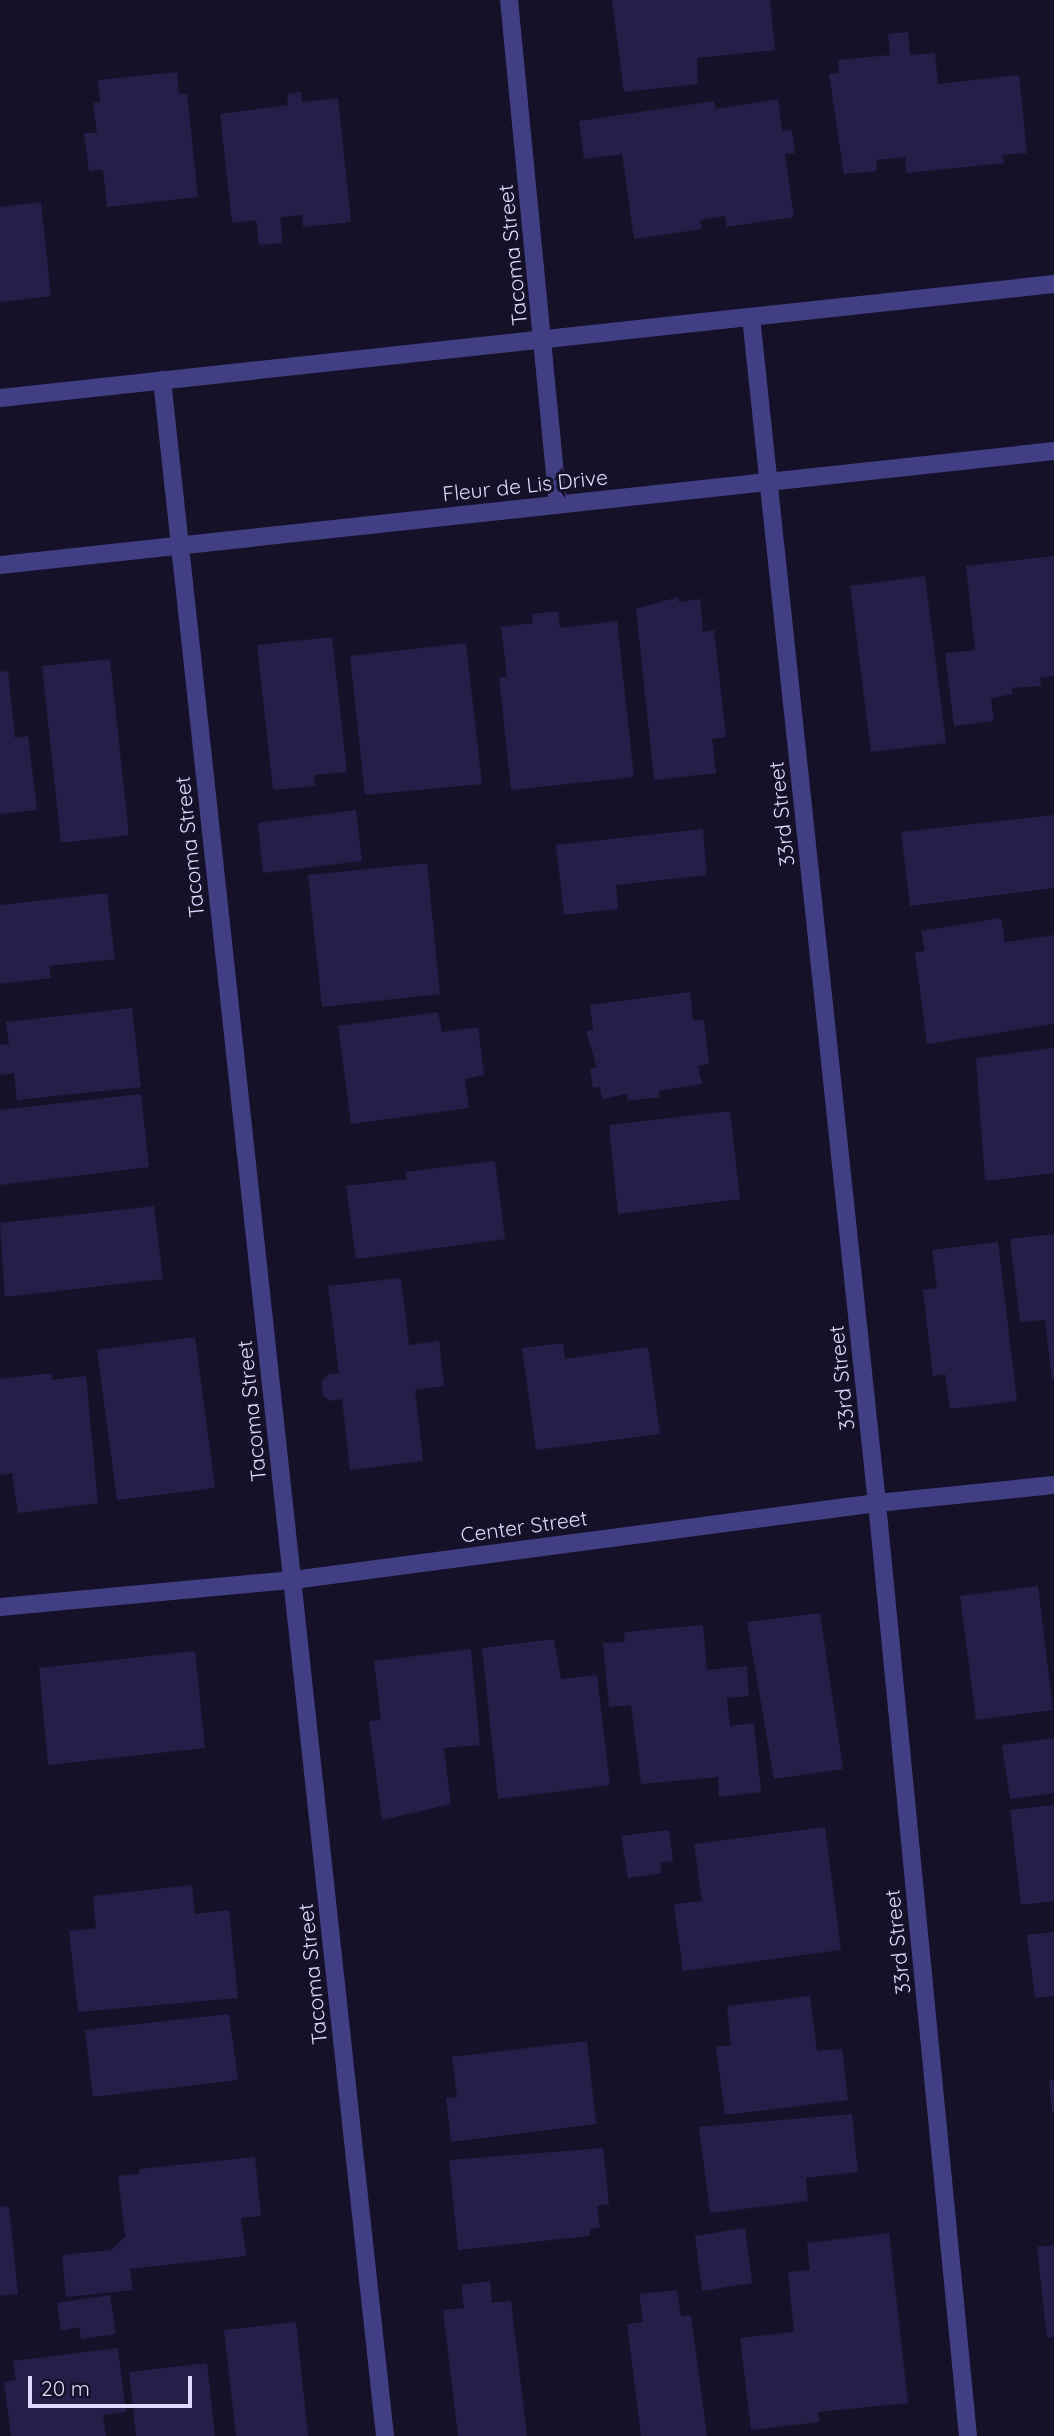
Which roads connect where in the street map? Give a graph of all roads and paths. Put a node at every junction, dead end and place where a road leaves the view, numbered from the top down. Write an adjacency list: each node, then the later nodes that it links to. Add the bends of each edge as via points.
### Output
1 (509, 0): 4 (street, Tacoma Street)
2 (1054, 284): 3 (street)
3 (751, 317): 4 (street); 8 (street, 33rd Street)
4 (544, 340): 5 (street); 9 (street, Tacoma Street)
5 (162, 380): 6 (street); 10 (street, Tacoma Street)
6 (0, 398)
7 (1054, 451): 8 (street, Fleur de Lis Drive)
8 (769, 482): 9 (street, Fleur de Lis Drive); 13 (street, 33rd Street)
9 (558, 505): 10 (street, Fleur de Lis Drive)
10 (178, 545): 11 (street, Fleur de Lis Drive); 14 (street, Tacoma Street)
11 (0, 565)
12 (1054, 1485): 13 (street, Center Street)
13 (877, 1503): 14 (street, Center Street); 17 (street, 33rd Street)
14 (293, 1580): 15 (street, Center Street); 16 (street, Tacoma Street)
15 (0, 1607)
16 (385, 2436)
17 (968, 2436)

